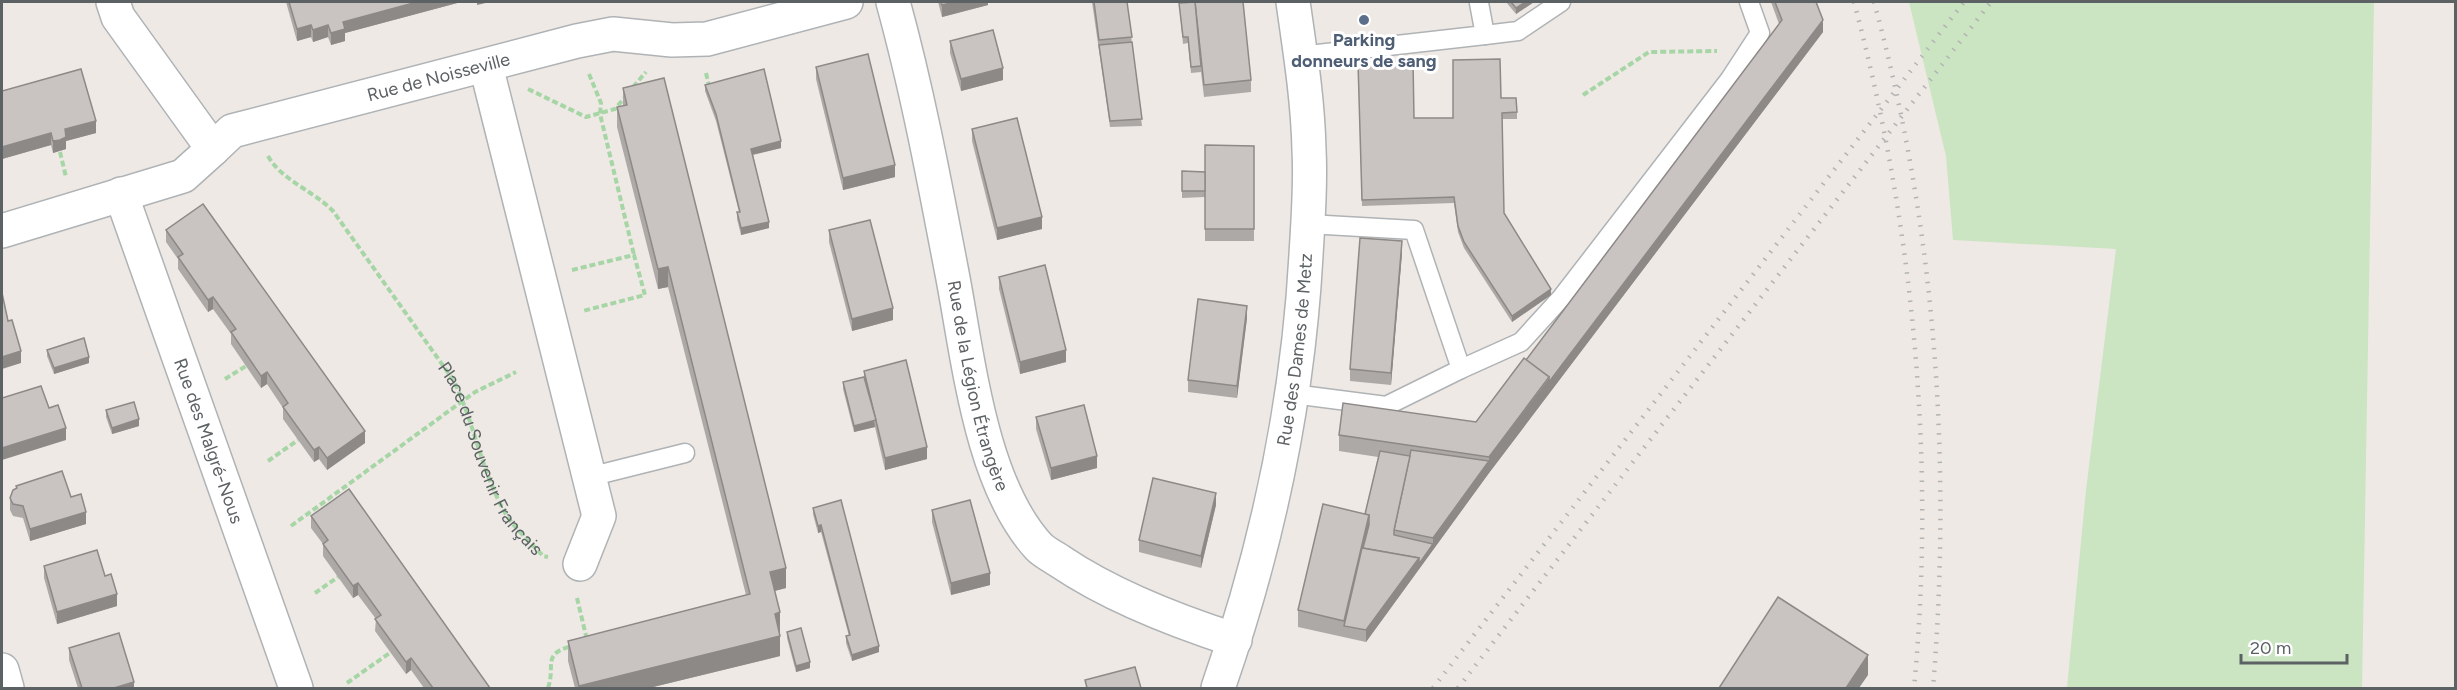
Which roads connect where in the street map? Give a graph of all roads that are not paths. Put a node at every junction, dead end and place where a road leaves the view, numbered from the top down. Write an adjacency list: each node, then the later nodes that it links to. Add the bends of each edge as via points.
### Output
1 (113, 2): 11 (street, via 118,17)
2 (846, 2): 10 (street, Rue de Noisseville, via 707,39 613,34 577,42)
3 (893, 2): 20 (street, Rue de la Légion Étrangère, via 924,130 981,421 1015,517 1040,549 1091,582)
4 (1293, 2): 9 (street, Rue des Dames de Metz)
5 (1561, 2): 8 (lane, via 1518,31)
6 (1749, 2): 15 (lane, via 1760,33 1724,88 1521,342)
7 (1479, 3): 8 (lane)
8 (1485, 35): 9 (lane)
9 (1300, 56): 13 (street, Rue des Dames de Metz, via 1310,150)
10 (490, 79): 11 (street, Rue de Noisseville, via 256,125 232,131); 18 (street)
11 (213, 148): 12 (street, via 183,176)
12 (121, 194): 14 (street); 23 (street, Rue des Malgré-Nous)
13 (1308, 224): 15 (lane, via 1414,230); 16 (street, Rue des Dames de Metz)
14 (2, 231)
15 (1461, 369): 16 (lane, via 1386,406)
16 (1293, 394): 20 (street, Rue des Dames de Metz, via 1270,510)
17 (685, 453): 18 (lane)
18 (589, 477): 19 (street, via 599,516)
19 (580, 564)
20 (1235, 640): 24 (street, Rue des Dames de Metz)
21 (2, 670): 22 (street)
22 (7, 688)
23 (296, 688)
24 (1218, 688)

